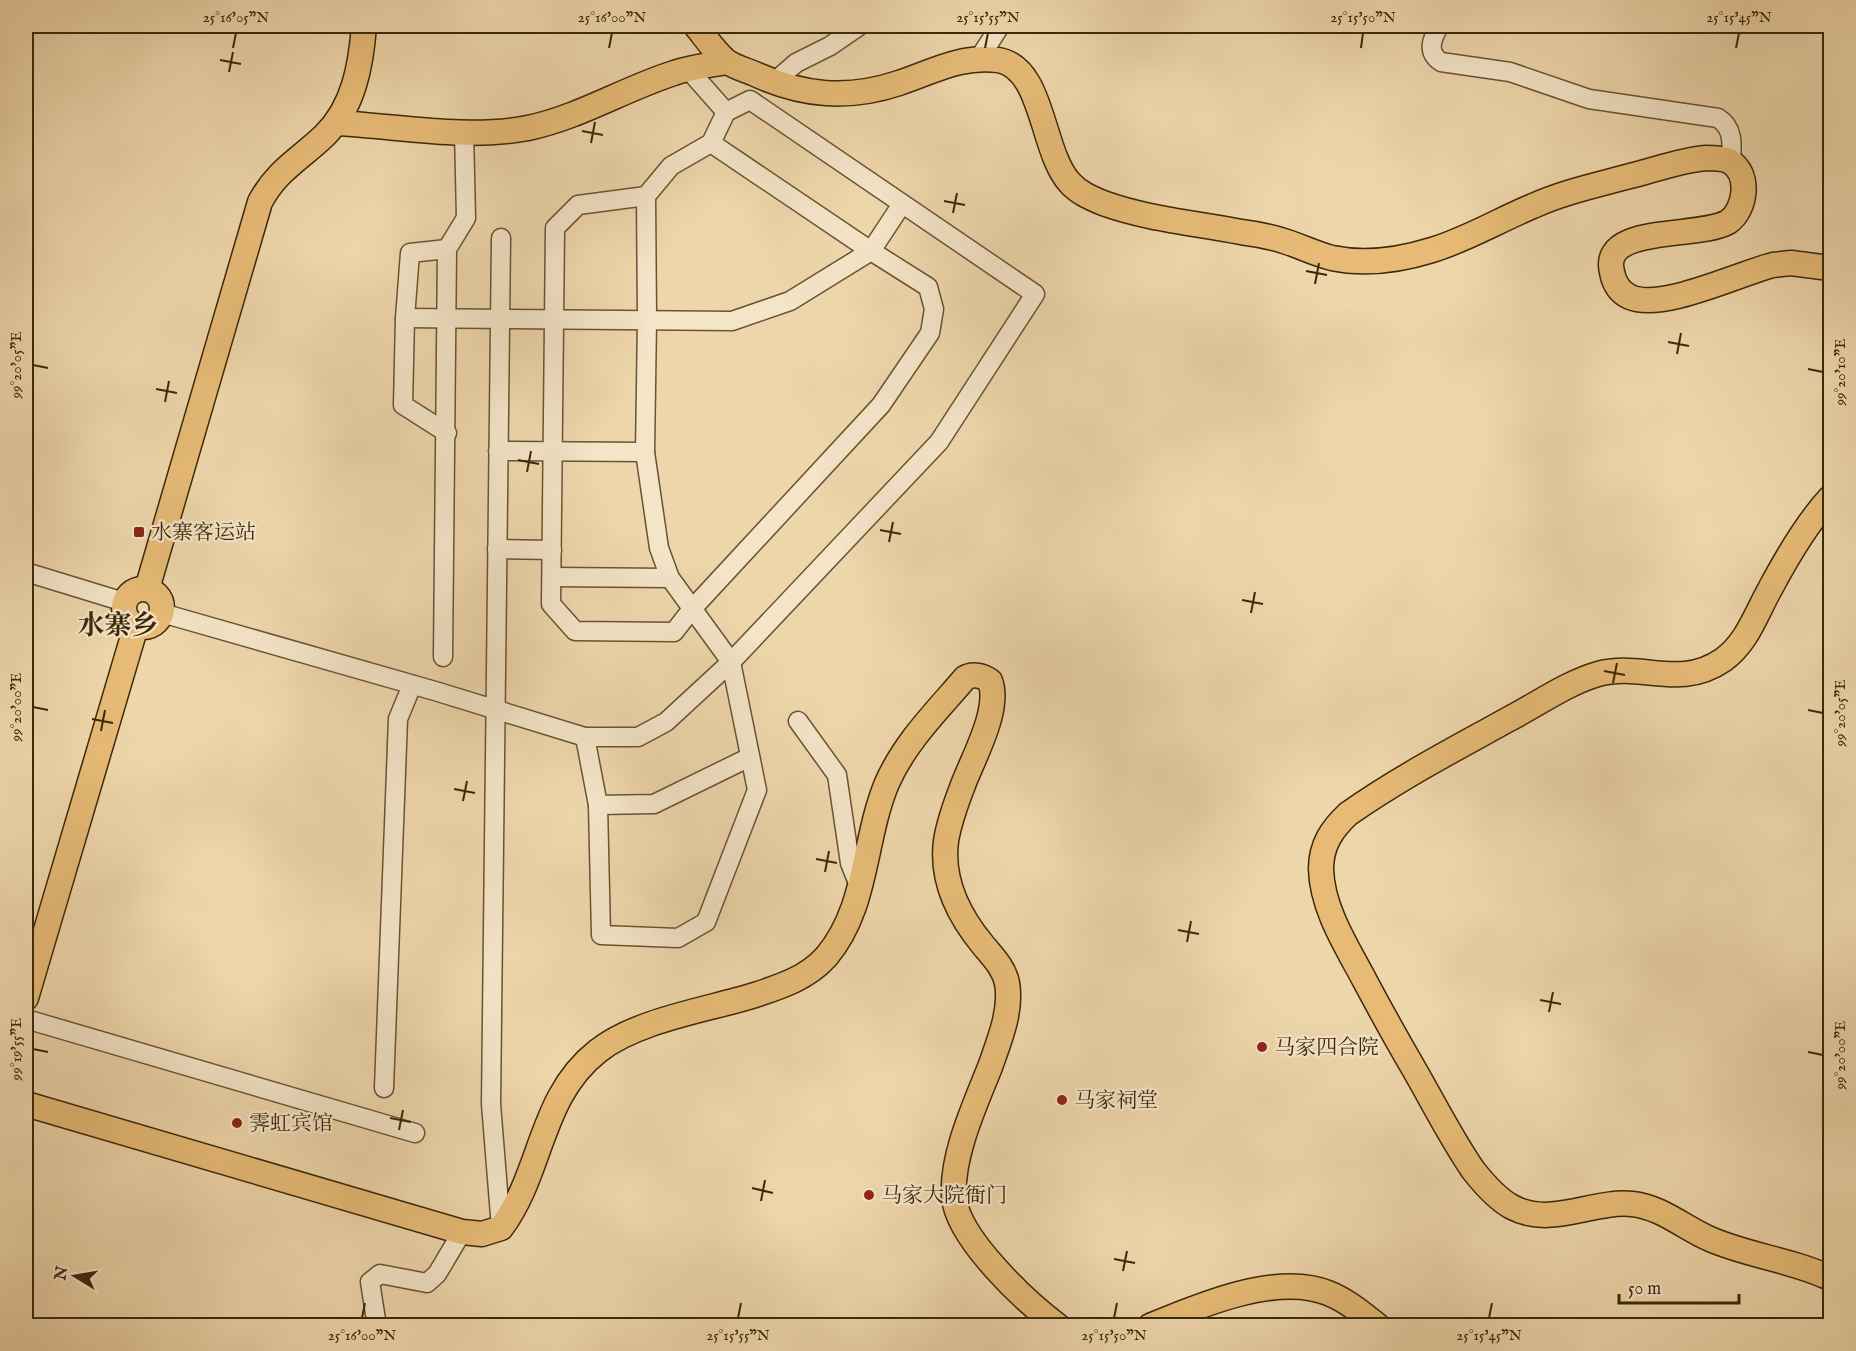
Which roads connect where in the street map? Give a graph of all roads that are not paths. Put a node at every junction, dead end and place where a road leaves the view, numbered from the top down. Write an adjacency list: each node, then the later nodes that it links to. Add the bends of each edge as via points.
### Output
1 (364, 26): 11 (main road, via 354,88)
2 (696, 26): 7 (main road)
3 (859, 26): 9 (street, via 796,63)
4 (1000, 26): 6 (street)
5 (1439, 26): 14 (street, via 1431,49 1441,63 1510,72 1589,99 1718,118 1730,132)
6 (978, 60): 9 (main road, via 942,66 885,87 848,93 819,94); 14 (main road, via 1007,62 1024,76 1060,170 1086,196 1135,212 1267,237 1348,260 1386,260 1430,251 1559,195 1677,164 1710,158)
7 (728, 62): 8 (main road); 9 (main road)
8 (688, 69): 10 (street); 12 (main road, via 550,122 506,130)
9 (773, 83)
10 (726, 112): 13 (street); 16 (street, via 750,100)
11 (336, 123): 12 (main road); 36 (main road, via 278,175 260,202)
12 (464, 131): 18 (street, via 466,218)
13 (711, 143): 15 (street, via 671,166); 19 (street)
14 (1731, 162): 20 (main road, via 1739,172 1743,188 1736,215 1726,223 1702,230 1646,237 1622,245 1614,253 1610,268 1623,293 1638,299 1662,299 1773,265)
15 (646, 196): 24 (street, via 578,205 555,228); 25 (street)
16 (902, 204): 19 (street); 42 (street, via 1035,294 939,442)
17 (501, 238): 23 (street)
18 (447, 249): 21 (street, via 410,253); 22 (street)
19 (871, 252): 25 (street, via 790,301 732,321); 38 (street, via 928,286 934,309 930,333 881,405)
20 (1830, 268)
21 (405, 318): 22 (street); 26 (street, via 402,405)
22 (447, 319): 23 (street); 26 (street)
23 (500, 319): 24 (street); 27 (street)
24 (554, 320): 25 (street); 28 (street)
25 (647, 320): 29 (street)
26 (447, 433): 41 (street)
27 (498, 451): 28 (street); 31 (street)
28 (553, 452): 29 (street); 32 (street)
29 (645, 452): 35 (street, via 659,548)
30 (1830, 498): 57 (main road, via 1797,542 1746,635 1729,655 1694,673 1602,673 1559,692 1348,814 1326,843 1321,869 1328,904 1340,933 1389,1025 1457,1146 1481,1180 1501,1199 1536,1215 1616,1204 1646,1206 1711,1240)
31 (497, 549): 32 (street); 44 (street)
32 (552, 550): 34 (street)
33 (26, 572): 37 (street)
34 (552, 577): 35 (street); 38 (street, via 551,604 575,631 674,632)
35 (670, 578): 38 (street)
36 (147, 589): 37 (main road, via 133,591); 39 (main road, via 161,601)
37 (124, 602): 40 (main road, via 125,616)
38 (692, 609): 42 (street)
39 (162, 613): 40 (main road, via 147,627); 43 (street)
40 (136, 626): 50 (main road)
41 (443, 657)
42 (731, 662): 46 (street, via 666,722 638,737); 47 (street)
43 (412, 685): 44 (street); 52 (street, via 398,719)
44 (496, 711): 46 (street); 55 (street, via 491,1104)
45 (798, 721): 49 (street, via 837,775 850,862)
46 (585, 737): 48 (street)
47 (750, 757): 48 (street, via 654,804); 48 (street, via 757,790 706,922 678,938 601,935)
48 (598, 805)
49 (860, 888): 55 (main road, via 842,935 808,973 769,990 638,1029 606,1045 585,1063 557,1101 520,1197); 59 (main road, via 878,810 900,759 917,733 965,678 986,678 993,688 992,708 953,813 945,861 956,903 971,930 1003,970 1008,1001 1002,1032 961,1148 954,1200 962,1224 982,1252)
50 (26, 998)
51 (26, 1019): 54 (street)
52 (384, 1088)
53 (26, 1104): 56 (main road)
54 (415, 1133)
55 (501, 1228): 56 (main road, via 482,1234)
56 (462, 1232): 58 (street, via 437,1274 427,1283 380,1274 370,1282)
57 (1830, 1278)
58 (377, 1326)
59 (1058, 1326)
60 (1150, 1326): 61 (main road, via 1236,1294 1297,1286 1327,1292)
61 (1378, 1326)

